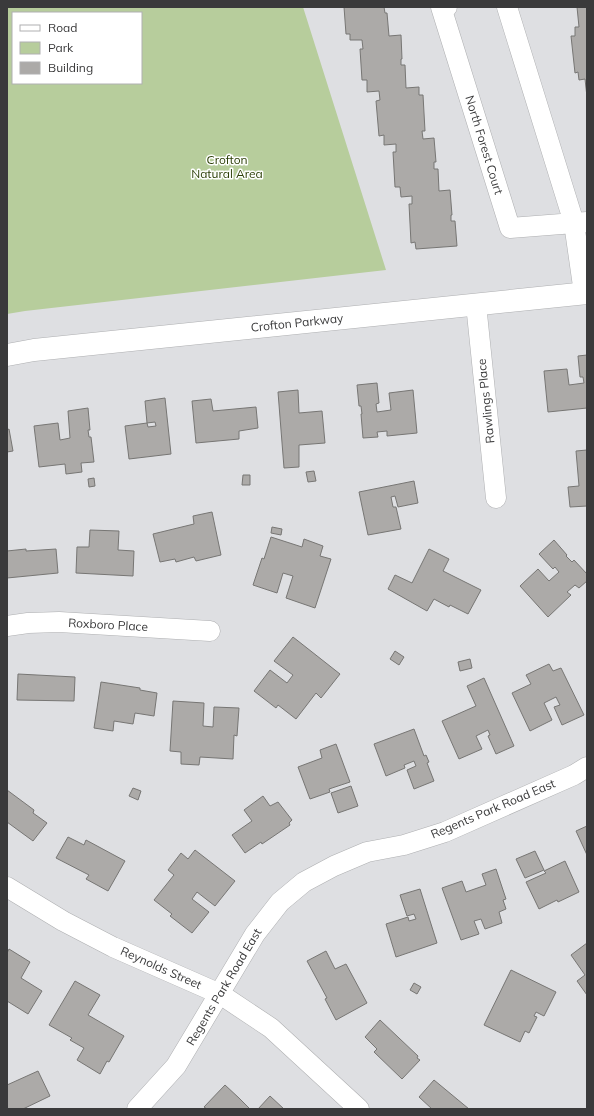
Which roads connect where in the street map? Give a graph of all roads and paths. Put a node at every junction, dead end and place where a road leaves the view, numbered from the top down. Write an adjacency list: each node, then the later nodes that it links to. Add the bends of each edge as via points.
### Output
1 (447, 7): 3 (street, North Forest Court, via 441,8 510,228)
2 (507, 7): 3 (street)
3 (580, 222): 4 (street)
4 (585, 293): 5 (street, Crofton Parkway)
5 (476, 304): 6 (street, Crofton Parkway); 7 (street, Rawlings Place)
6 (7, 354)
7 (496, 498)
8 (7, 626): 9 (street, Roxboro Place, via 59,622)
9 (210, 631)
10 (587, 768): 12 (street, Regents Park Road East, via 445,832 404,845 367,852 304,882 280,902 254,934)
11 (7, 887): 12 (street, Reynolds Street, via 63,921 113,947)
12 (220, 994): 13 (street, Regents Park Road East, via 176,1066); 14 (street, Reynolds Street, via 271,1028)
13 (137, 1109)
14 (359, 1109)

